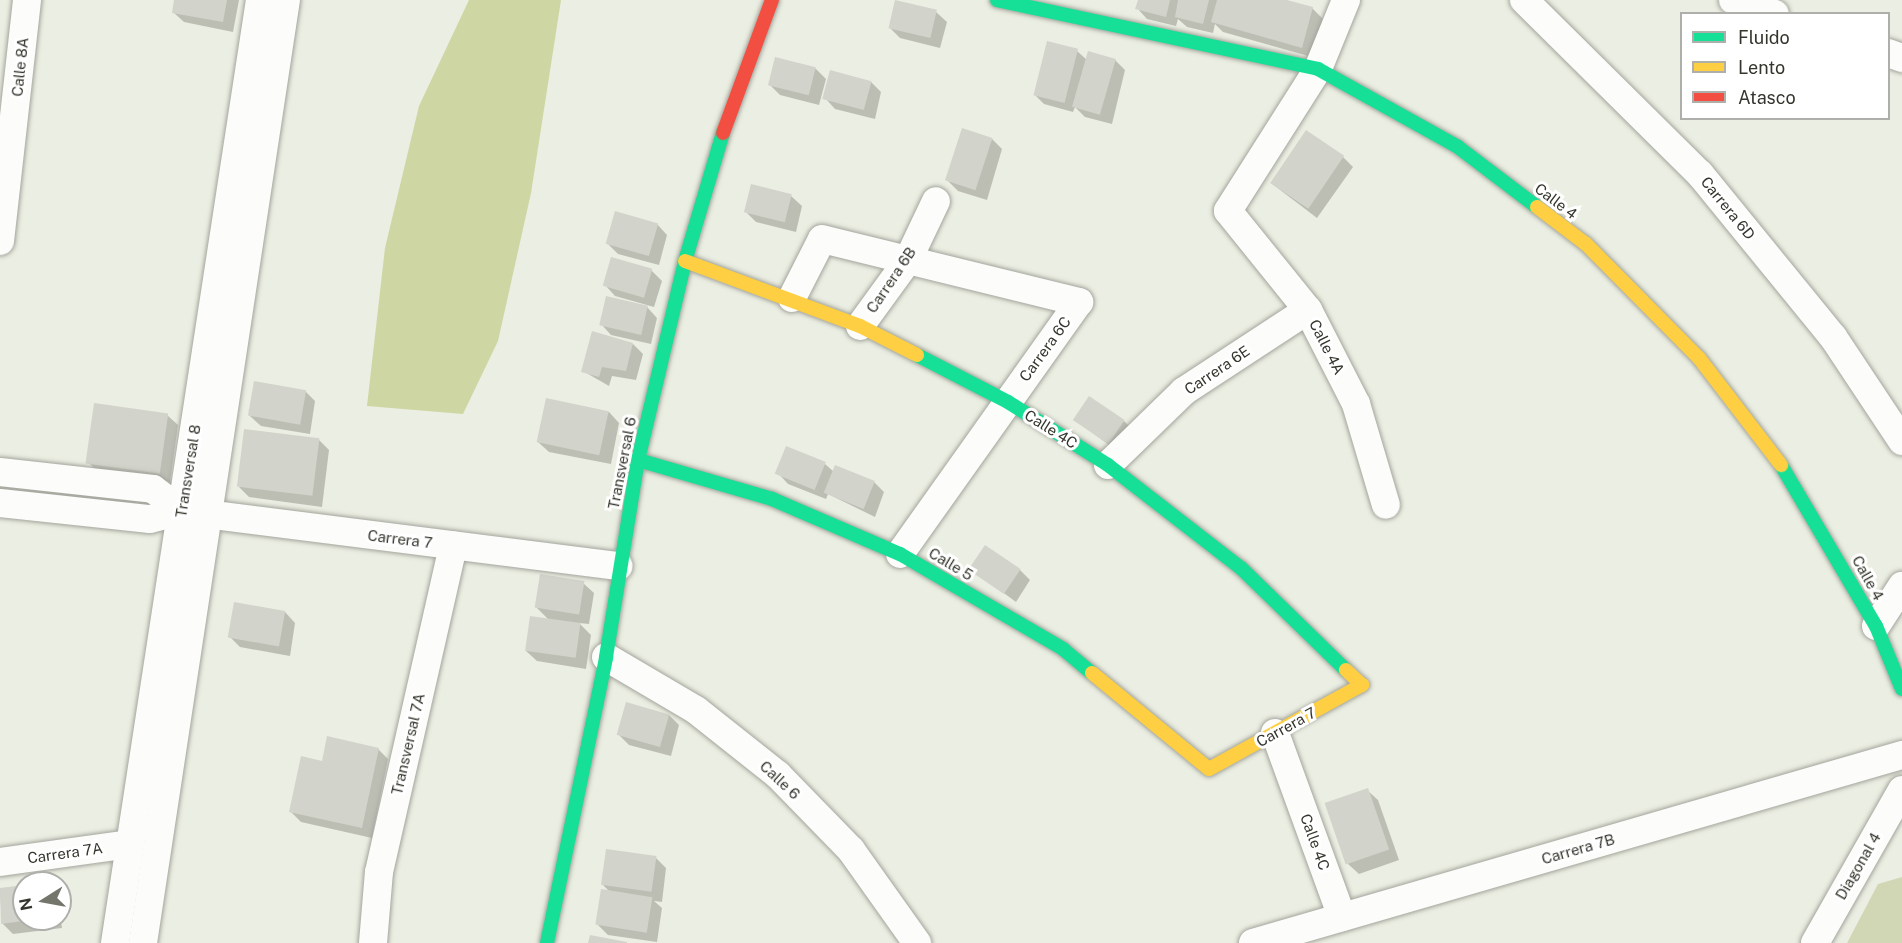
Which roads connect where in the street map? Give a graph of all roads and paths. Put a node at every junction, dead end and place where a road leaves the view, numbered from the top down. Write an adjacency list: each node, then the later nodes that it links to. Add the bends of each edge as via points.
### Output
1 (27, 0): 12 (street, Calle 8A)
2 (260, 0): 25 (street, Transversal 8)
3 (286, 0): 25 (street, Transversal 8)
4 (772, 0): 14 (street, Transversal 6, via 734,98)
5 (997, 0): 10 (street, Calle 4)
6 (1346, 0): 10 (street)
7 (1524, 0): 19 (street, Carrera 6D, via 1700,174 1833,337)
8 (1733, 0): 9 (street)
9 (1768, 12)
10 (1318, 69): 16 (street, Calle 4A, via 1227,211); 30 (street, Calle 4, via 1458,147 1586,244 1683,342 1797,486)
11 (936, 201): 13 (street, Carrera 6B)
12 (0, 241)
13 (908, 260): 15 (street, Carrera 6C, via 822,239); 17 (street, Carrera 6B); 18 (street, Carrera 6C, via 1079,302)
14 (685, 261): 15 (street, Calle 4C); 20 (street, Transversal 6)
15 (792, 298): 17 (street, Calle 4C)
16 (1308, 310): 21 (street, Carrera 6E, via 1184,391); 24 (street, Calle 4A, via 1356,404)
17 (860, 326): 18 (street, Calle 4C)
18 (1008, 402): 21 (street, Calle 4C); 27 (street, Carrera 6C)
19 (1902, 441)
20 (638, 460): 27 (street, Calle 5, via 772,499); 28 (street, Transversal 6)
21 (1108, 465): 32 (street, Calle 4C, via 1241,568)
22 (0, 472): 25 (street, Carrera 7, via 153,489)
23 (0, 503): 25 (street, Carrera 7, via 150,519)
24 (1386, 505)
25 (195, 512): 26 (street, Carrera 7); 38 (street, Transversal 8); 42 (street, Transversal 8)
26 (453, 546): 28 (street, Carrera 7); 43 (street, Transversal 7A, via 380,872)
27 (900, 554): 36 (street, Calle 5, via 1063,650)
28 (619, 566): 31 (street, Transversal 6)
29 (1902, 586): 30 (street)
30 (1876, 626): 33 (street, Calle 4)
31 (606, 657): 44 (street, Transversal 6); 45 (street, Calle 6, via 696,710 778,775 850,850)
32 (1362, 685): 34 (street, Carrera 7)
33 (1902, 689)
34 (1275, 733): 36 (street, Carrera 7); 40 (street, Calle 4C)
35 (1902, 755): 40 (street, Carrera 7B)
36 (1209, 769)
37 (1902, 790): 47 (street, Diagonal 4)
38 (130, 844): 39 (street, Carrera 7A); 41 (street, Transversal 8)
39 (0, 862)
40 (1342, 917): 46 (street, Carrera 7B)
41 (115, 943)
42 (143, 943)
43 (373, 943)
44 (547, 943)
45 (917, 943)
46 (1253, 943)
47 (1815, 943)

